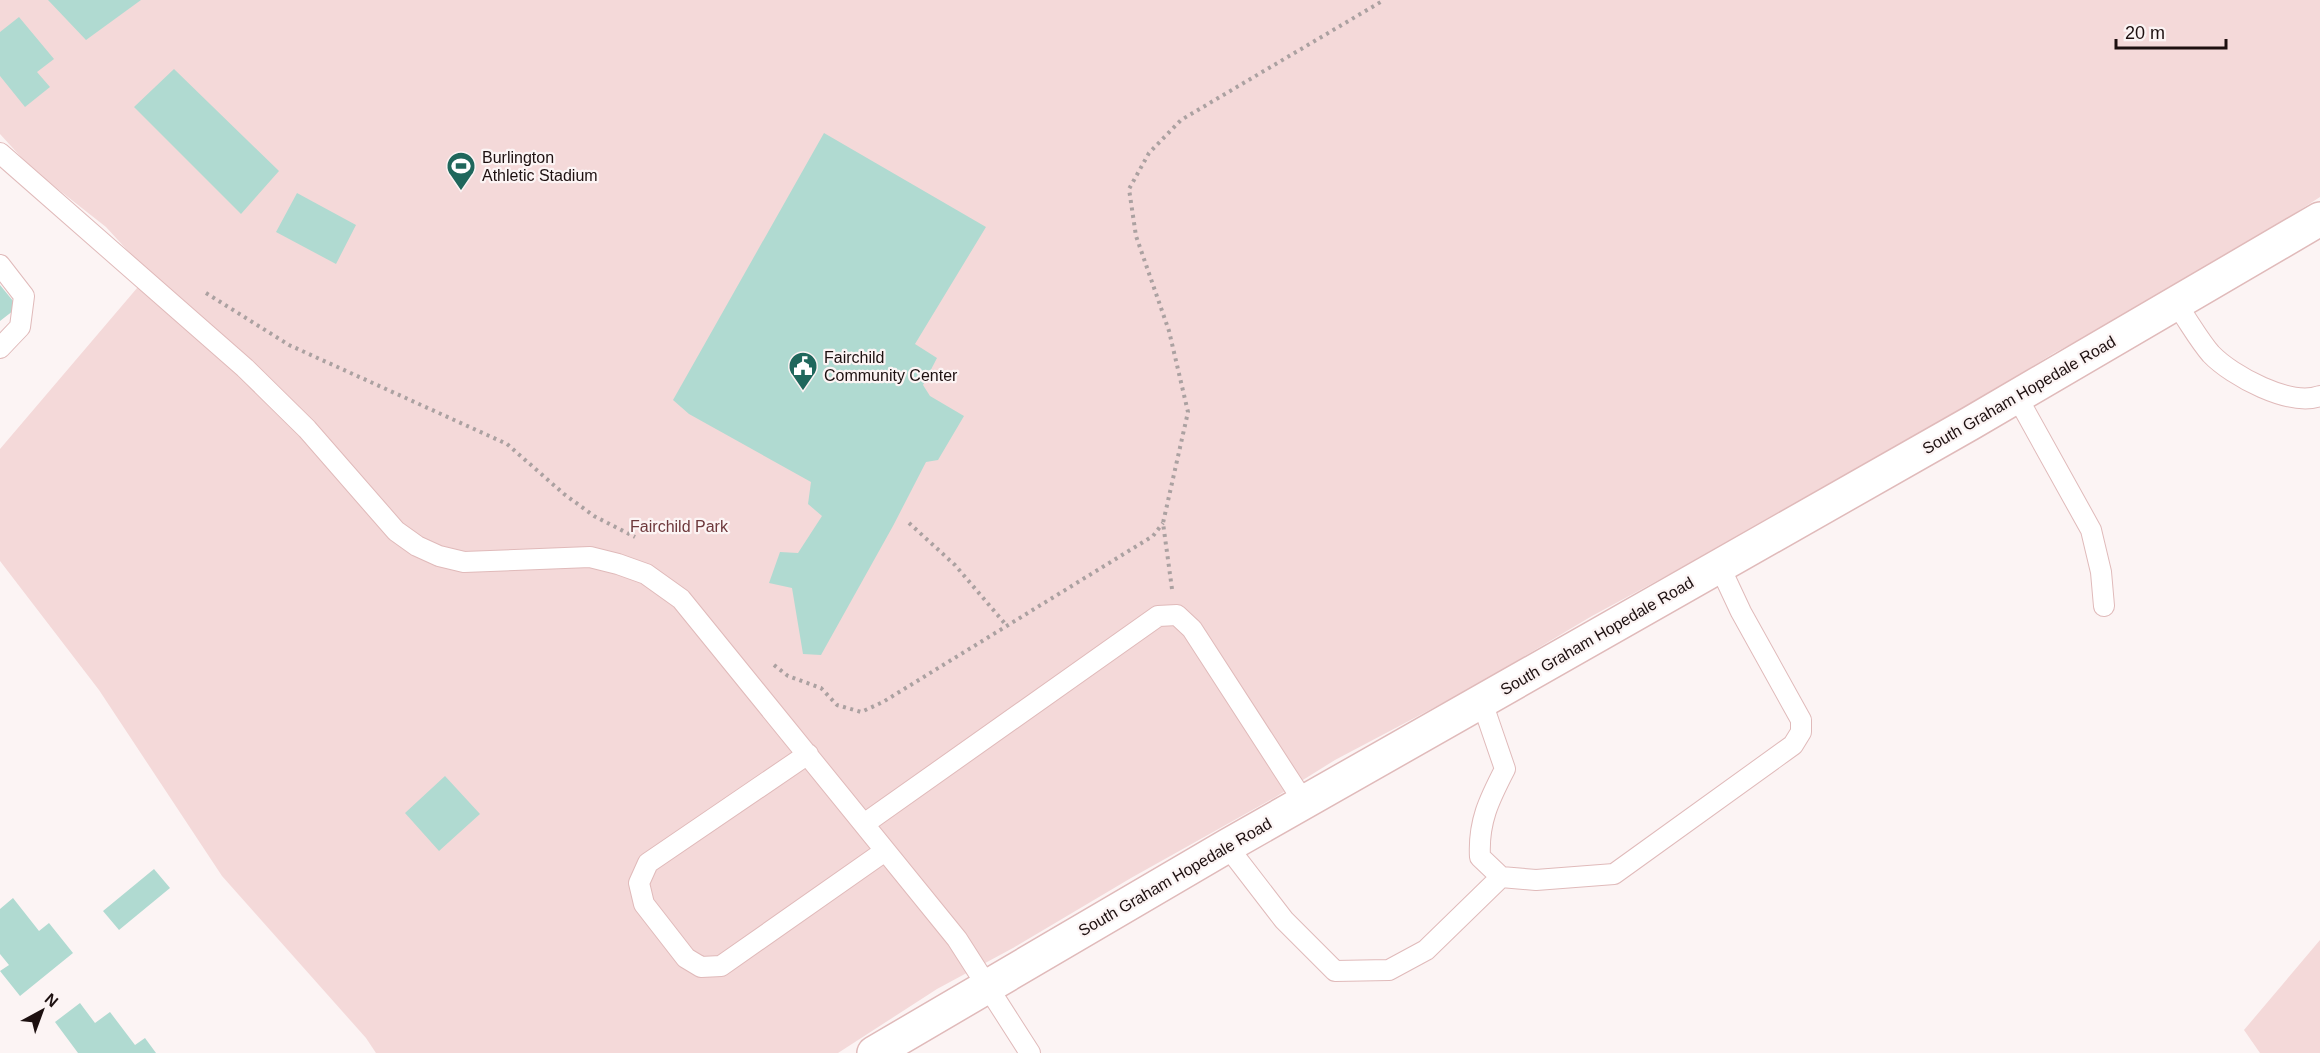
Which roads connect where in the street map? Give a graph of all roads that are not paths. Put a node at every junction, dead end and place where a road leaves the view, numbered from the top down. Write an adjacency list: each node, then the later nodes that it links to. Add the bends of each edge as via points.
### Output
1 (0, 153): 11 (lane, via 245,368 307,429 396,531 417,546 464,562 590,557 645,574 681,599)
2 (2320, 219): 4 (street, South Graham Hopedale Road)
3 (0, 265): 5 (lane, via 24,296 20,327)
4 (2176, 304): 6 (street, South Graham Hopedale Road); 7 (lane, via 2211,354 2239,376 2290,398)
5 (0, 348)
6 (2016, 395): 8 (street, South Graham Hopedale Road); 9 (lane, via 2091,530)
7 (2320, 396)
8 (1719, 565): 10 (street, South Graham Hopedale Road); 16 (lane, via 1801,720 1801,732 1793,745 1614,874 1536,880)
9 (2104, 606)
10 (1482, 702): 12 (street, South Graham Hopedale Road); 16 (lane, via 1505,769 1485,807 1480,857)
11 (808, 754): 13 (lane); 15 (lane, via 648,863 639,884 644,904 686,958 702,968 721,966)
12 (1304, 802): 13 (lane, via 1192,629 1177,615 1158,616); 14 (street, South Graham Hopedale Road)
13 (864, 824): 15 (lane)
14 (1227, 846): 16 (lane, via 1284,920 1335,971 1389,970 1426,950); 17 (street, South Graham Hopedale Road)
15 (885, 851): 17 (lane, via 957,939)
16 (1501, 877)
17 (987, 987): 18 (street, South Graham Hopedale Road); 19 (lane)
18 (874, 1053)
19 (1030, 1053)

